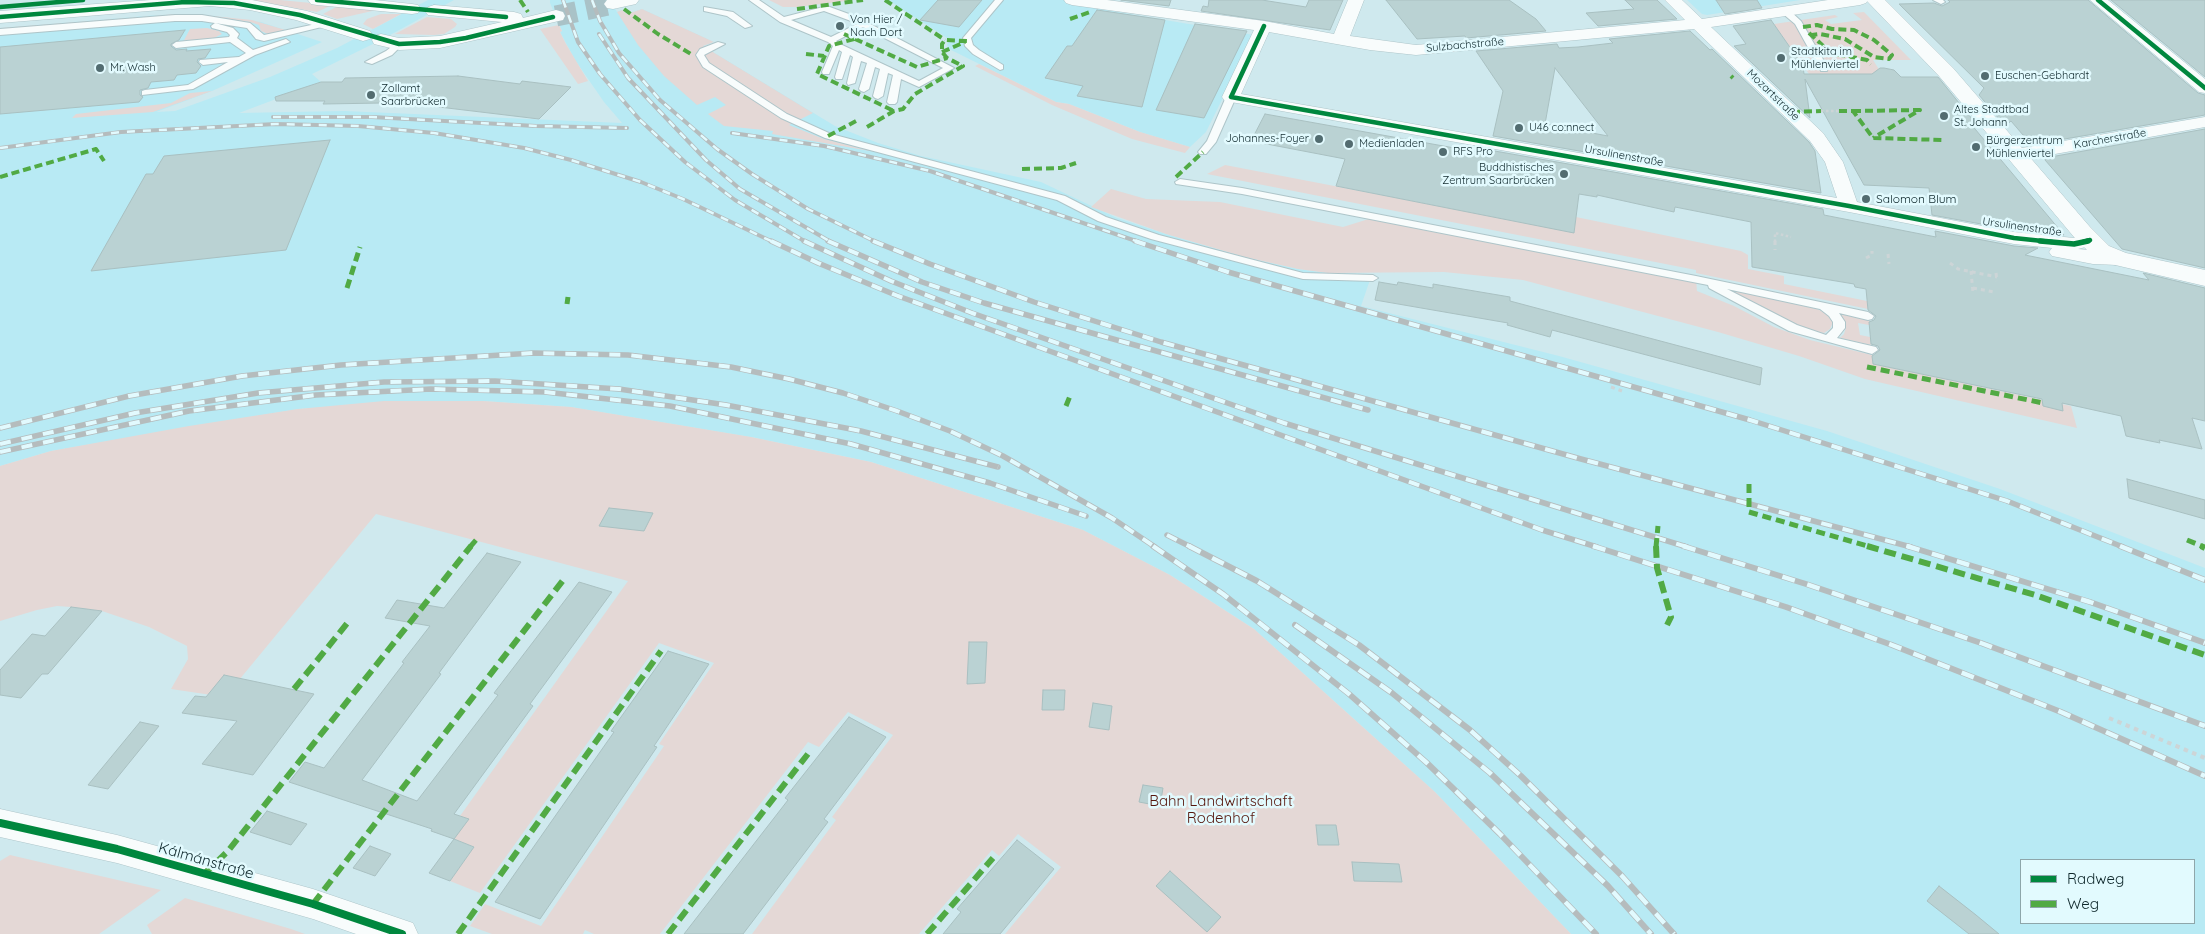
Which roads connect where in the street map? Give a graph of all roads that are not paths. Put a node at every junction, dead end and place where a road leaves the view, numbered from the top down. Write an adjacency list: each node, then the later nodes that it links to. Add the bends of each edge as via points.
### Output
1 (83, 0): 12 (main road)
2 (317, 0): 23 (main road, via 406,8)
3 (753, 0): 18 (lane)
4 (999, 0): 43 (lane, via 967,38 969,46)
5 (1072, 0): 11 (street, Sulzbachstraße)
6 (1356, 0): 30 (street)
7 (1673, 0): 20 (street, Mozartstraße)
8 (1860, 0): 14 (street, Sulzbachstraße)
9 (1875, 0): 57 (main road, via 1927,50)
10 (2098, 0): 49 (street)
11 (1124, 4): 22 (street, Sulzbachstraße)
12 (0, 6)
13 (708, 9): 21 (lane, via 730,14)
14 (1785, 11): 20 (street, Sulzbachstraße); 42 (lane, via 1798,23 1822,67)
15 (434, 12): 16 (main road)
16 (459, 14): 31 (main road, via 467,21 464,28); 31 (main road, via 554,17)
17 (0, 17): 23 (main road, via 210,2 250,4)
18 (782, 20): 19 (lane, via 824,8); 32 (lane)
19 (863, 24): 32 (lane); 46 (lane, via 950,68 919,84)
20 (1699, 24): 30 (street, Sulzbachstraße, via 1416,50); 59 (street, Mozartstraße, via 1817,137 1834,162)
21 (748, 26)
22 (1264, 26): 30 (street, Sulzbachstraße); 53 (street)
23 (338, 27): 24 (lane, via 264,38 258,37 250,26 242,23 175,18); 29 (main road); 36 (lane)
24 (0, 32)
25 (0, 36): 26 (lane)
26 (28, 37): 27 (lane, via 202,24 230,30 235,34); 28 (lane)
27 (232, 39): 34 (lane); 36 (lane)
28 (0, 40)
29 (381, 40): 31 (main road); 40 (lane, via 389,53)
30 (1340, 40)
31 (440, 42)
32 (834, 43): 35 (lane); 45 (lane)
33 (721, 44): 63 (lane, via 700,55 706,65 784,116 828,136 1061,198 1102,219 1252,264 1303,276)
34 (176, 45)
35 (847, 50): 37 (lane); 47 (lane)
36 (252, 53): 38 (lane)
37 (858, 56): 41 (lane); 48 (lane)
38 (242, 58): 39 (lane); 51 (lane, via 190,87)
39 (203, 62)
40 (369, 62)
41 (872, 62): 44 (lane); 50 (lane)
42 (1844, 64)
43 (1000, 67)
44 (885, 68): 46 (lane); 52 (lane)
45 (826, 72)
46 (898, 74): 54 (lane)
47 (839, 77)
48 (851, 83)
49 (2205, 88)
50 (864, 90)
51 (145, 93)
52 (878, 96)
53 (1231, 97): 56 (lane); 59 (street, Ursulinenstraße)
54 (892, 102)
55 (2205, 122): 57 (street, Karcherstraße)
56 (1203, 152)
57 (2016, 155): 61 (main road)
58 (1180, 182): 65 (lane)
59 (1849, 206): 60 (street, Ursulinenstraße)
60 (2014, 238): 61 (street, Ursulinenstraße, via 2074,244); 62 (street, Ursulinenstraße, via 2053,251)
61 (2090, 240): 62 (main road, Ursulinenstraße, via 2101,251)
62 (2119, 259): 64 (main road, Ursulinenstraße)
63 (1373, 278)
64 (2205, 278)
65 (1704, 280): 66 (lane); 68 (lane, via 1793,328)
66 (1823, 306): 67 (lane); 68 (lane, via 1839,322 1836,333)
67 (1868, 316)
68 (1828, 339): 69 (lane)
69 (1872, 350)
70 (0, 823): 71 (street, Kálmánstraße, via 117,849 312,904)
71 (402, 934)

